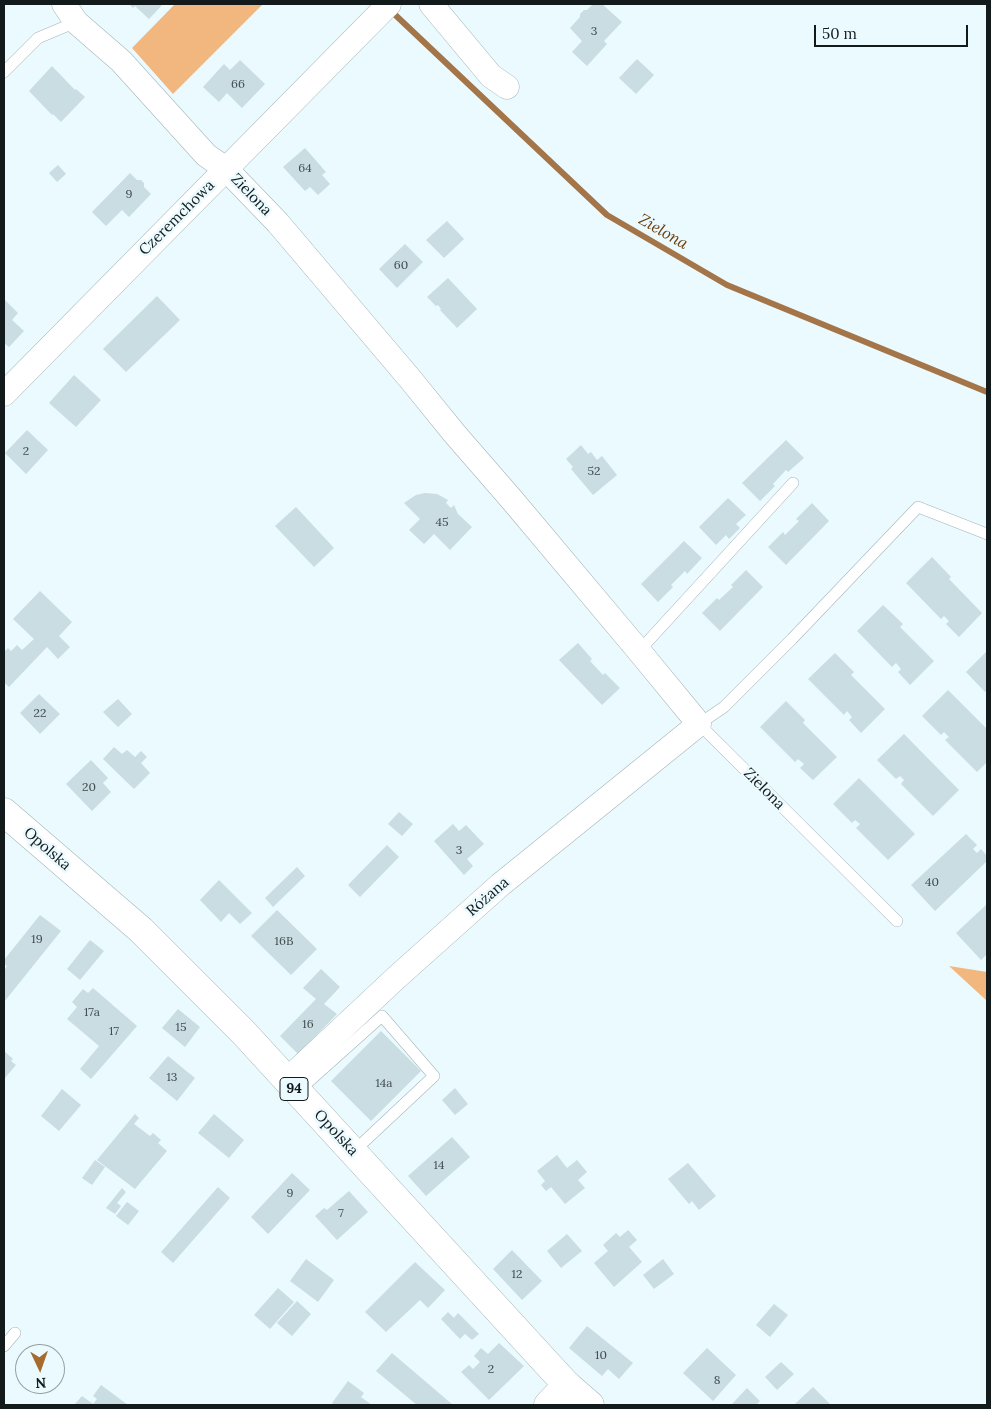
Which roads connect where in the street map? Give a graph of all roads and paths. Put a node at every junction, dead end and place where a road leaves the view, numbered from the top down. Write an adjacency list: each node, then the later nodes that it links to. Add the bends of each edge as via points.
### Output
1 (389, 4): 6 (street, Czeremchowa)
2 (431, 4): 5 (street, via 491,76)
3 (70, 13): 4 (lane, via 38,38); 6 (street, Zielona, via 121,61 206,155)
4 (4, 72)
5 (507, 87)
6 (226, 170): 7 (street, Czeremchowa); 10 (street, Zielona, via 291,238)
7 (4, 394)
8 (793, 482): 10 (lane)
9 (987, 534): 11 (lane, via 918,508 724,707)
10 (639, 651): 11 (street, Zielona)
11 (699, 724): 13 (lane, Zielona); 14 (street, Różana, via 500,886 397,977)
12 (4, 812): 14 (main road, Opolska / 94, via 141,930)
13 (897, 921)
14 (292, 1086): 15 (main road, Opolska / 94); 15 (lane, via 382,1016 434,1076)
15 (353, 1152): 18 (main road, Opolska / 94)
16 (15, 1333): 17 (lane)
17 (4, 1346)
18 (567, 1384): 19 (main road); 20 (main road, Opolska / 94)
19 (548, 1405)
20 (590, 1405)

